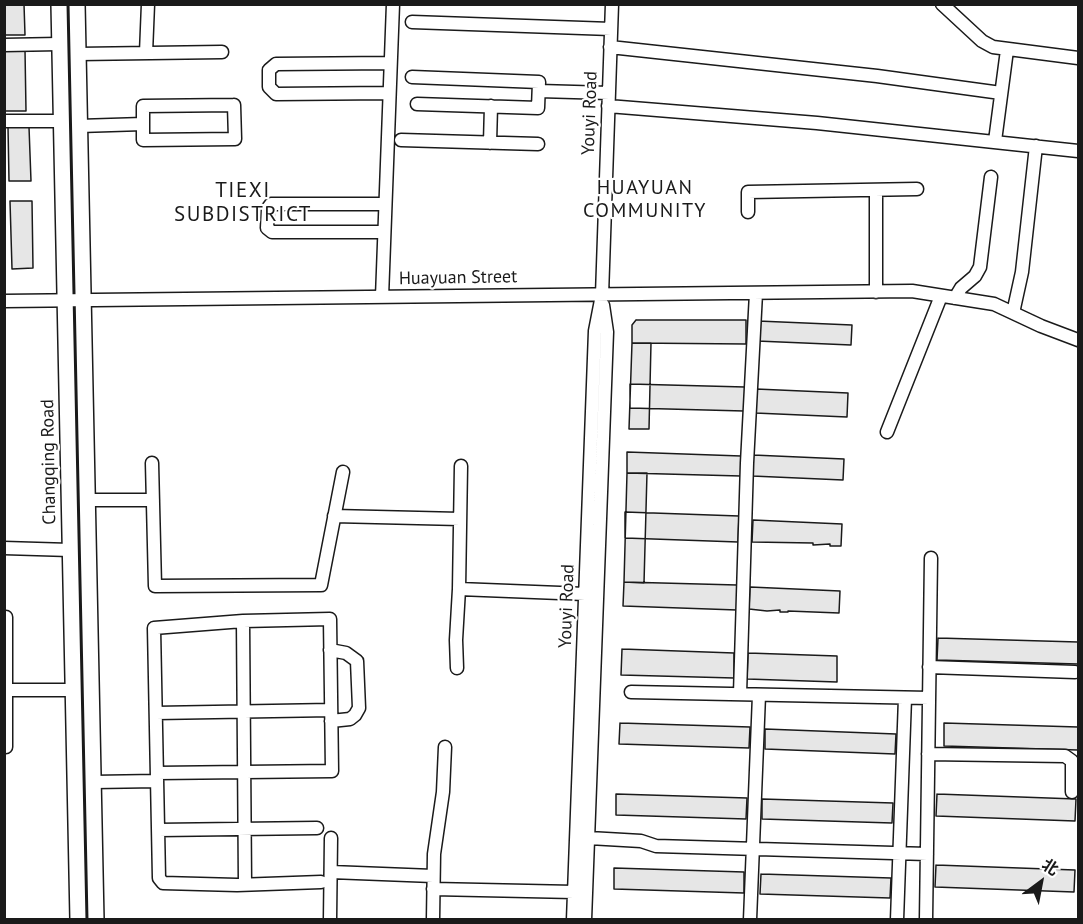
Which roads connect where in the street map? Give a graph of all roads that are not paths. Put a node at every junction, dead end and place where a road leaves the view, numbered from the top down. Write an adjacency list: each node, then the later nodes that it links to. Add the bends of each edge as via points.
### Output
1 (59, 4): 9 (main road, Changqing Road)
2 (77, 4): 15 (main road, Changqing Road)
3 (148, 4): 14 (street)
4 (393, 4): 17 (street)
5 (612, 4): 8 (street, Youyi Road)
6 (942, 4): 12 (street, via 982,41)
7 (412, 22): 8 (street)
8 (611, 28): 11 (street, Youyi Road)
9 (59, 44): 10 (street); 27 (main road, Changqing Road)
10 (4, 45)
11 (610, 47): 21 (street, Youyi Road); 22 (street)
12 (1007, 50): 16 (street); 22 (street)
13 (222, 52): 14 (street)
14 (146, 53): 15 (street)
15 (78, 54): 29 (main road, Changqing Road)
16 (1078, 58)
17 (390, 63): 20 (street); 20 (street, via 276,64 269,70 269,87 276,94)
18 (412, 77): 19 (street, via 539,82)
19 (539, 91): 21 (street); 24 (street, via 538,108)
20 (389, 93): 39 (street)
21 (609, 93): 25 (street, Youyi Road)
22 (1001, 93): 31 (street)
23 (417, 104): 24 (street)
24 (490, 106): 32 (street)
25 (608, 106): 31 (street); 44 (street, Youyi Road)
26 (4, 121): 27 (street)
27 (61, 121): 48 (main road, Changqing Road)
28 (143, 124): 28 (street, via 143,140 235,139 234,105 143,106); 29 (street)
29 (79, 126): 49 (main road, Changqing Road)
30 (401, 140): 32 (street)
31 (995, 141): 34 (street)
32 (490, 143): 33 (street)
33 (538, 144)
34 (1036, 146): 35 (street); 51 (street, via 1022,272)
35 (1078, 151)
36 (991, 177): 47 (street, via 980,267)
37 (917, 189): 38 (street)
38 (876, 190): 40 (street, via 748,192); 42 (street)
39 (385, 204): 41 (street); 41 (street, via 272,204 268,208 267,228 272,232)
40 (748, 212)
41 (384, 232): 46 (street)
42 (876, 292): 43 (street, Huayuan Street); 45 (street, Huayuan Street, via 912,291)
43 (756, 293): 44 (street, Huayuan Street); 75 (street)
44 (602, 295): 46 (street, Huayuan Street); 65 (street, Youyi Road, via 595,331); 93 (street, Youyi Road, via 607,332)
45 (941, 296): 47 (street, Huayuan Street); 53 (street)
46 (382, 297): 49 (street, Huayuan Street)
47 (955, 298): 51 (street, Huayuan Street, via 994,304)
48 (65, 301): 49 (street, Huayuan Street); 50 (street, Huayuan Street); 62 (main road, Changqing Road)
49 (83, 301): 57 (main road, Changqing Road)
50 (4, 302)
51 (1013, 313): 52 (street, Huayuan Street)
52 (1078, 340)
53 (886, 432)
54 (152, 463): 58 (street)
55 (461, 466): 60 (street)
56 (342, 472): 59 (street)
57 (87, 500): 58 (street); 87 (main road, Changqing Road)
58 (153, 500): 59 (street, via 154,586 321,585)
59 (334, 516): 60 (street)
60 (460, 519): 64 (street)
61 (4, 548): 62 (street)
62 (70, 550): 73 (main road, Changqing Road)
63 (931, 558): 69 (street)
64 (459, 589): 65 (street); 70 (street)
65 (585, 594): 101 (street, Youyi Road)
66 (6, 617): 72 (street)
67 (243, 621): 68 (street, via 330,619); 79 (street); 80 (street, via 154,628)
68 (330, 650): 81 (street); 81 (street, via 346,653 357,661 359,708 350,719)
69 (929, 667): 71 (street); 78 (street)
70 (457, 668)
71 (1075, 672)
72 (6, 690): 73 (street); 82 (street)
73 (73, 690): 102 (main road, Changqing Road)
74 (632, 692): 75 (street)
75 (740, 694): 76 (street)
76 (759, 695): 77 (street); 94 (street)
77 (905, 698): 78 (street); 95 (street)
78 (929, 698): 84 (street)
79 (244, 711): 80 (street); 81 (street); 85 (street)
80 (156, 713): 86 (street)
81 (331, 716): 85 (street, via 332,771)
82 (4, 747)
83 (445, 747): 99 (street)
84 (928, 754): 88 (street, via 1065,756 1072,761); 96 (street)
85 (244, 772): 86 (street); 90 (street)
86 (157, 777): 87 (street); 91 (street)
87 (93, 782): 103 (main road, Changqing Road)
88 (1072, 792)
89 (317, 828): 90 (street)
90 (244, 829): 91 (street); 100 (street)
91 (158, 830): 100 (street, via 159,878 163,883)
92 (331, 838): 97 (street)
93 (589, 838): 94 (street, via 641,841 656,846); 107 (street, Youyi Road)
94 (753, 849): 95 (street); 108 (street)
95 (899, 853): 96 (street); 109 (street)
96 (927, 854): 110 (street)
97 (331, 872): 99 (street); 104 (street)
98 (321, 882): 100 (street)
99 (433, 883): 101 (street); 105 (street)
100 (245, 884)
101 (574, 892): 106 (street, Youyi Road)
102 (78, 920)
103 (96, 920)
104 (330, 920)
105 (433, 920)
106 (573, 920)
107 (585, 920)
108 (750, 920)
109 (897, 920)
110 (926, 920)

